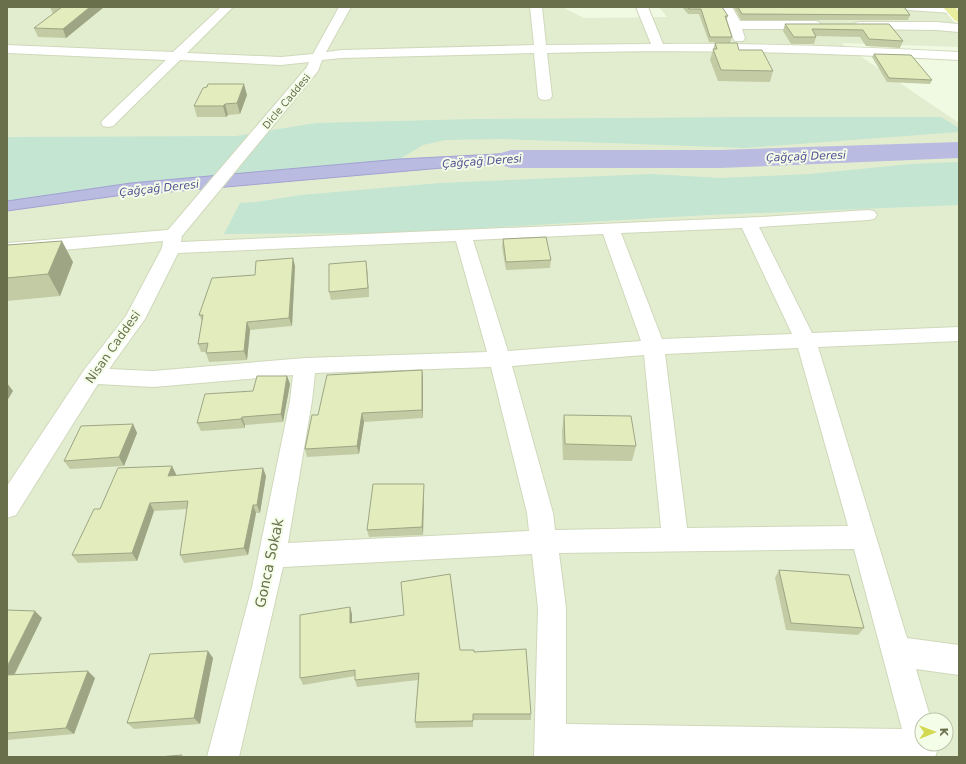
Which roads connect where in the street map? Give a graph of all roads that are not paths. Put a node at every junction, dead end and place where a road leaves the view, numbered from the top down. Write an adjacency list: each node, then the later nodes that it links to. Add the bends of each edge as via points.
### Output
1 (227, 7): 18 (street)
2 (345, 7): 19 (street, Dicle Caddesi)
3 (536, 7): 16 (street)
4 (642, 7): 13 (street)
5 (726, 7): 9 (street)
6 (908, 7): 7 (street)
7 (950, 8): 8 (highway)
8 (959, 19)
9 (734, 25): 10 (street); 14 (street)
10 (824, 25)
11 (846, 25): 12 (street)
12 (959, 28)
13 (659, 48): 14 (street); 16 (street)
14 (743, 48): 17 (street)
15 (7, 49): 18 (street)
16 (540, 49): 19 (street, via 342,54); 20 (street)
17 (959, 56)
18 (177, 57): 19 (street, via 281,61); 21 (street)
19 (317, 57): 22 (street, Dicle Caddesi, via 313,68)
20 (545, 96)
21 (108, 122)
22 (245, 150): 27 (street, Nisan Caddesi, via 188,216)
23 (868, 215): 24 (street)
24 (748, 222): 25 (street); 30 (street)
25 (610, 228): 26 (street); 31 (street)
26 (463, 235): 27 (street); 32 (street)
27 (172, 241): 28 (street); 34 (street, Nisan Caddesi, via 134,319)
28 (7, 249)
29 (959, 334): 30 (street)
30 (806, 341): 31 (street); 36 (street)
31 (654, 347): 32 (street); 37 (street)
32 (500, 359): 33 (street); 38 (street, via 540,513)
33 (305, 366): 34 (street, via 153,379); 39 (street, Gonca Sokak, via 301,401)
34 (92, 376): 35 (street, Nisan Caddesi)
35 (7, 507)
36 (864, 537): 37 (street); 40 (street)
37 (675, 540): 38 (street)
38 (544, 542): 39 (street); 44 (street, via 552,608)
39 (272, 556): 45 (street, Gonca Sokak)
40 (896, 651): 41 (street); 42 (street)
41 (959, 660)
42 (914, 715)
43 (914, 747): 44 (street)
44 (550, 748)
45 (223, 757)

